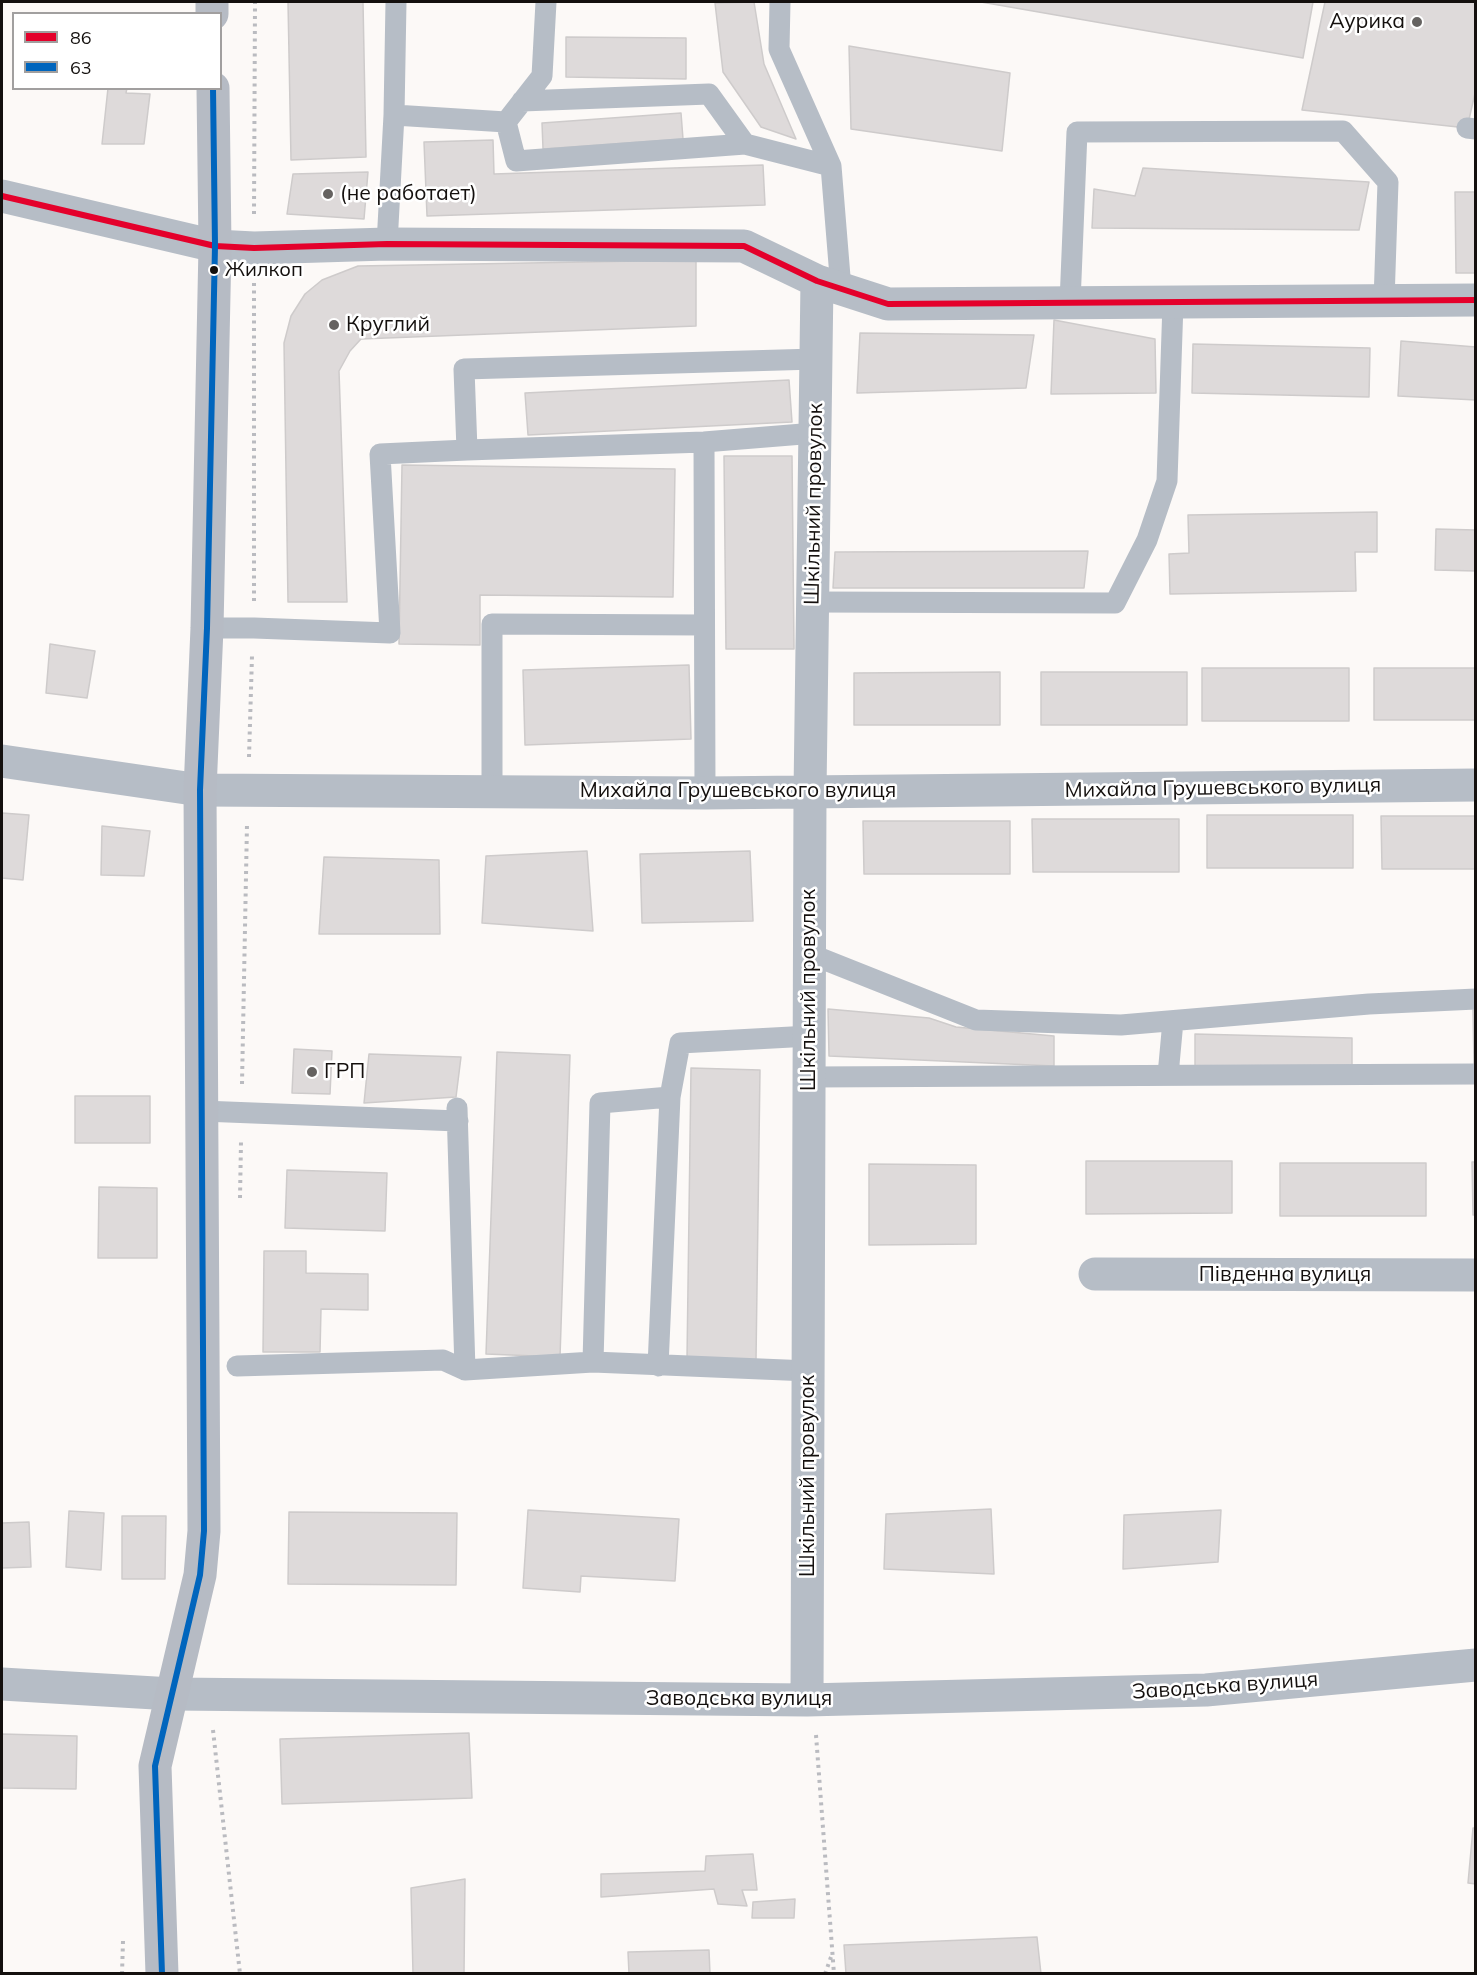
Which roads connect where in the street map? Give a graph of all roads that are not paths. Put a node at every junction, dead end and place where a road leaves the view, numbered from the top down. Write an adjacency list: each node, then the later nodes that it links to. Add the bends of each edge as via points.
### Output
1 (396, 2): 6 (lane)
2 (546, 2): 5 (lane, via 542,76)
3 (780, 2): 9 (lane, via 779,49)
4 (213, 90): 12 (street)
5 (522, 101): 7 (lane); 8 (lane, via 709,94)
6 (394, 115): 7 (lane); 11 (lane)
7 (506, 122): 8 (lane, via 516,161)
8 (745, 144): 9 (lane)
9 (831, 166): 13 (lane)
10 (2, 196): 12 (street)
11 (387, 244): 12 (street); 13 (street, via 744,246)
12 (215, 246): 24 (street)
13 (829, 285): 16 (street, via 888,304); 18 (street, Шкільний провулок)
14 (1476, 300): 15 (street)
15 (1384, 301): 16 (lane, via 1388,182 1343,131 1077,132); 17 (street)
16 (1070, 303): 17 (street)
17 (1173, 303): 22 (lane, via 1167,481 1147,540 1115,603)
18 (816, 359): 19 (street, Шкільний провулок); 21 (lane, via 464,369)
19 (815, 433): 20 (lane); 22 (street, Шкільний провулок)
20 (704, 442): 21 (lane); 23 (lane)
21 (467, 450): 24 (lane, via 380,454 390,633)
22 (813, 602): 29 (street, Шкільний провулок)
23 (704, 625): 28 (lane, via 492,624); 30 (lane)
24 (207, 628): 27 (street)
25 (2, 761): 27 (street, Михайла Грушевського вулиця)
26 (1476, 785): 29 (street, Михайла Грушевського вулиця)
27 (200, 790): 28 (street, Михайла Грушевського вулиця); 39 (street)
28 (492, 790): 30 (street, Михайла Грушевського вулиця)
29 (810, 792): 30 (street, Михайла Грушевського вулиця); 31 (street, Шкільний провулок)
30 (705, 793)
31 (810, 954): 33 (lane, via 976,1020 1121,1025); 34 (street, Шкільний провулок)
32 (1476, 999): 33 (lane)
33 (1173, 1021): 36 (lane)
34 (810, 1036): 37 (street, Шкільний провулок); 38 (lane, via 680,1042)
35 (1476, 1074): 36 (lane)
36 (1168, 1075): 37 (lane)
37 (809, 1077): 46 (street, Шкільний провулок)
38 (670, 1098): 42 (lane, via 600,1102); 44 (lane)
39 (202, 1111): 45 (lane, via 458,1114); 49 (street, via 204,1531 200,1575)
40 (1095, 1274): 41 (street, Південна вулиця)
41 (1476, 1275)
42 (593, 1362): 44 (lane); 45 (lane)
43 (237, 1366): 45 (lane, via 443,1360)
44 (658, 1366): 46 (lane)
45 (465, 1370)
46 (809, 1371): 50 (street, Шкільний провулок)
47 (1476, 1665): 50 (street, Заводська вулиця, via 1206,1690)
48 (2, 1684): 49 (street, Заводська вулиця)
49 (172, 1694): 50 (street, Заводська вулиця); 51 (street, via 155,1766)
50 (810, 1700)
51 (162, 1974)

